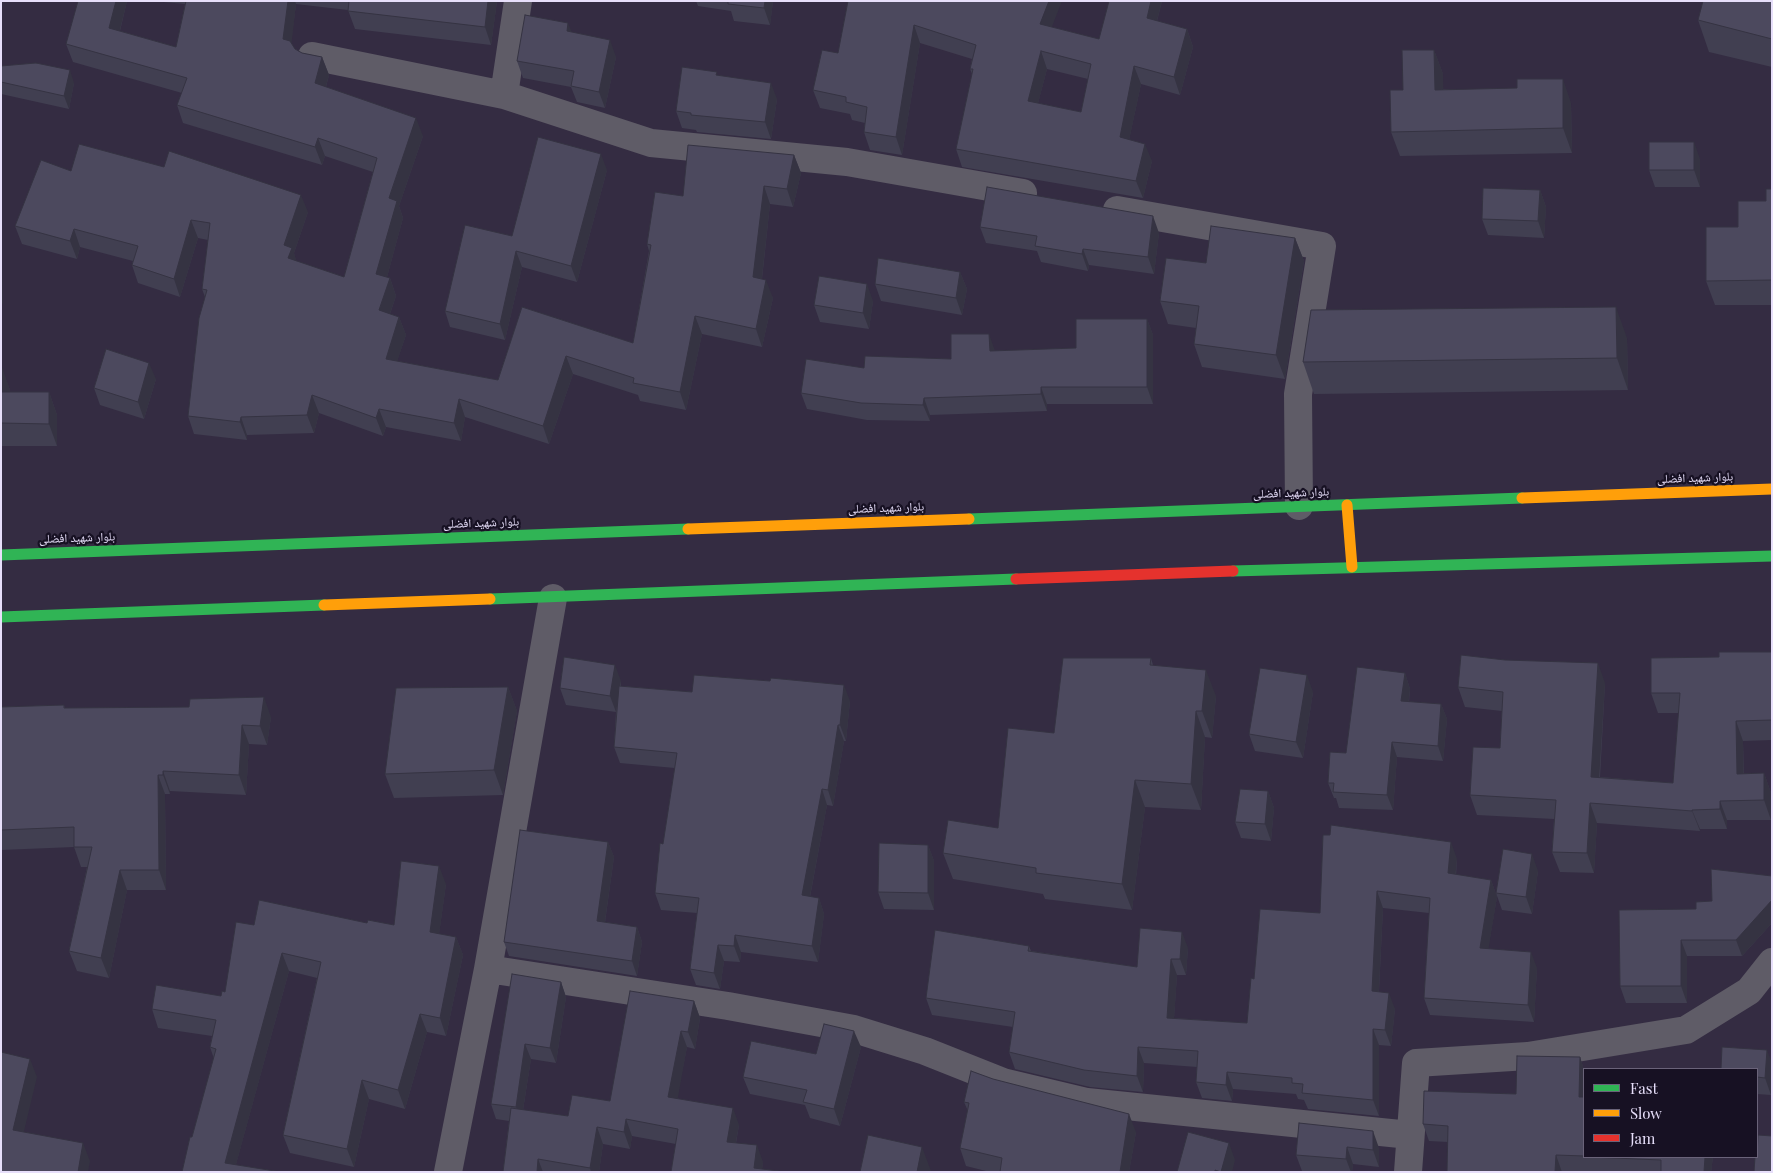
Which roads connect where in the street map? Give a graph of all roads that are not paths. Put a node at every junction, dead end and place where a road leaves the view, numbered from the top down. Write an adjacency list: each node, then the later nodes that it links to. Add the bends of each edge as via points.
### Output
1 (518, 1): 3 (street)
2 (312, 56): 3 (street)
3 (504, 95): 4 (street, via 651,143 847,162)
4 (1050, 198)
5 (1089, 205): 8 (street, via 1322,246 1298,394)
6 (1772, 489): 7 (main road, بلوار شهید افضلی)
7 (1347, 504): 8 (main road, بلوار شهید افضلی); 11 (main road)
8 (1299, 506): 9 (main road, بلوار شهید افضلی)
9 (1, 555)
10 (1772, 556): 11 (main road)
11 (1352, 567): 12 (main road)
12 (553, 598): 13 (main road); 15 (street)
13 (1, 618)
14 (1772, 962): 16 (street, via 1749,991 1686,1030 1528,1056 1416,1063)
15 (488, 969): 16 (street, via 854,1029 925,1051 1003,1082 1086,1102); 17 (street)
16 (1410, 1135): 18 (street)
17 (448, 1172)
18 (1408, 1172)

